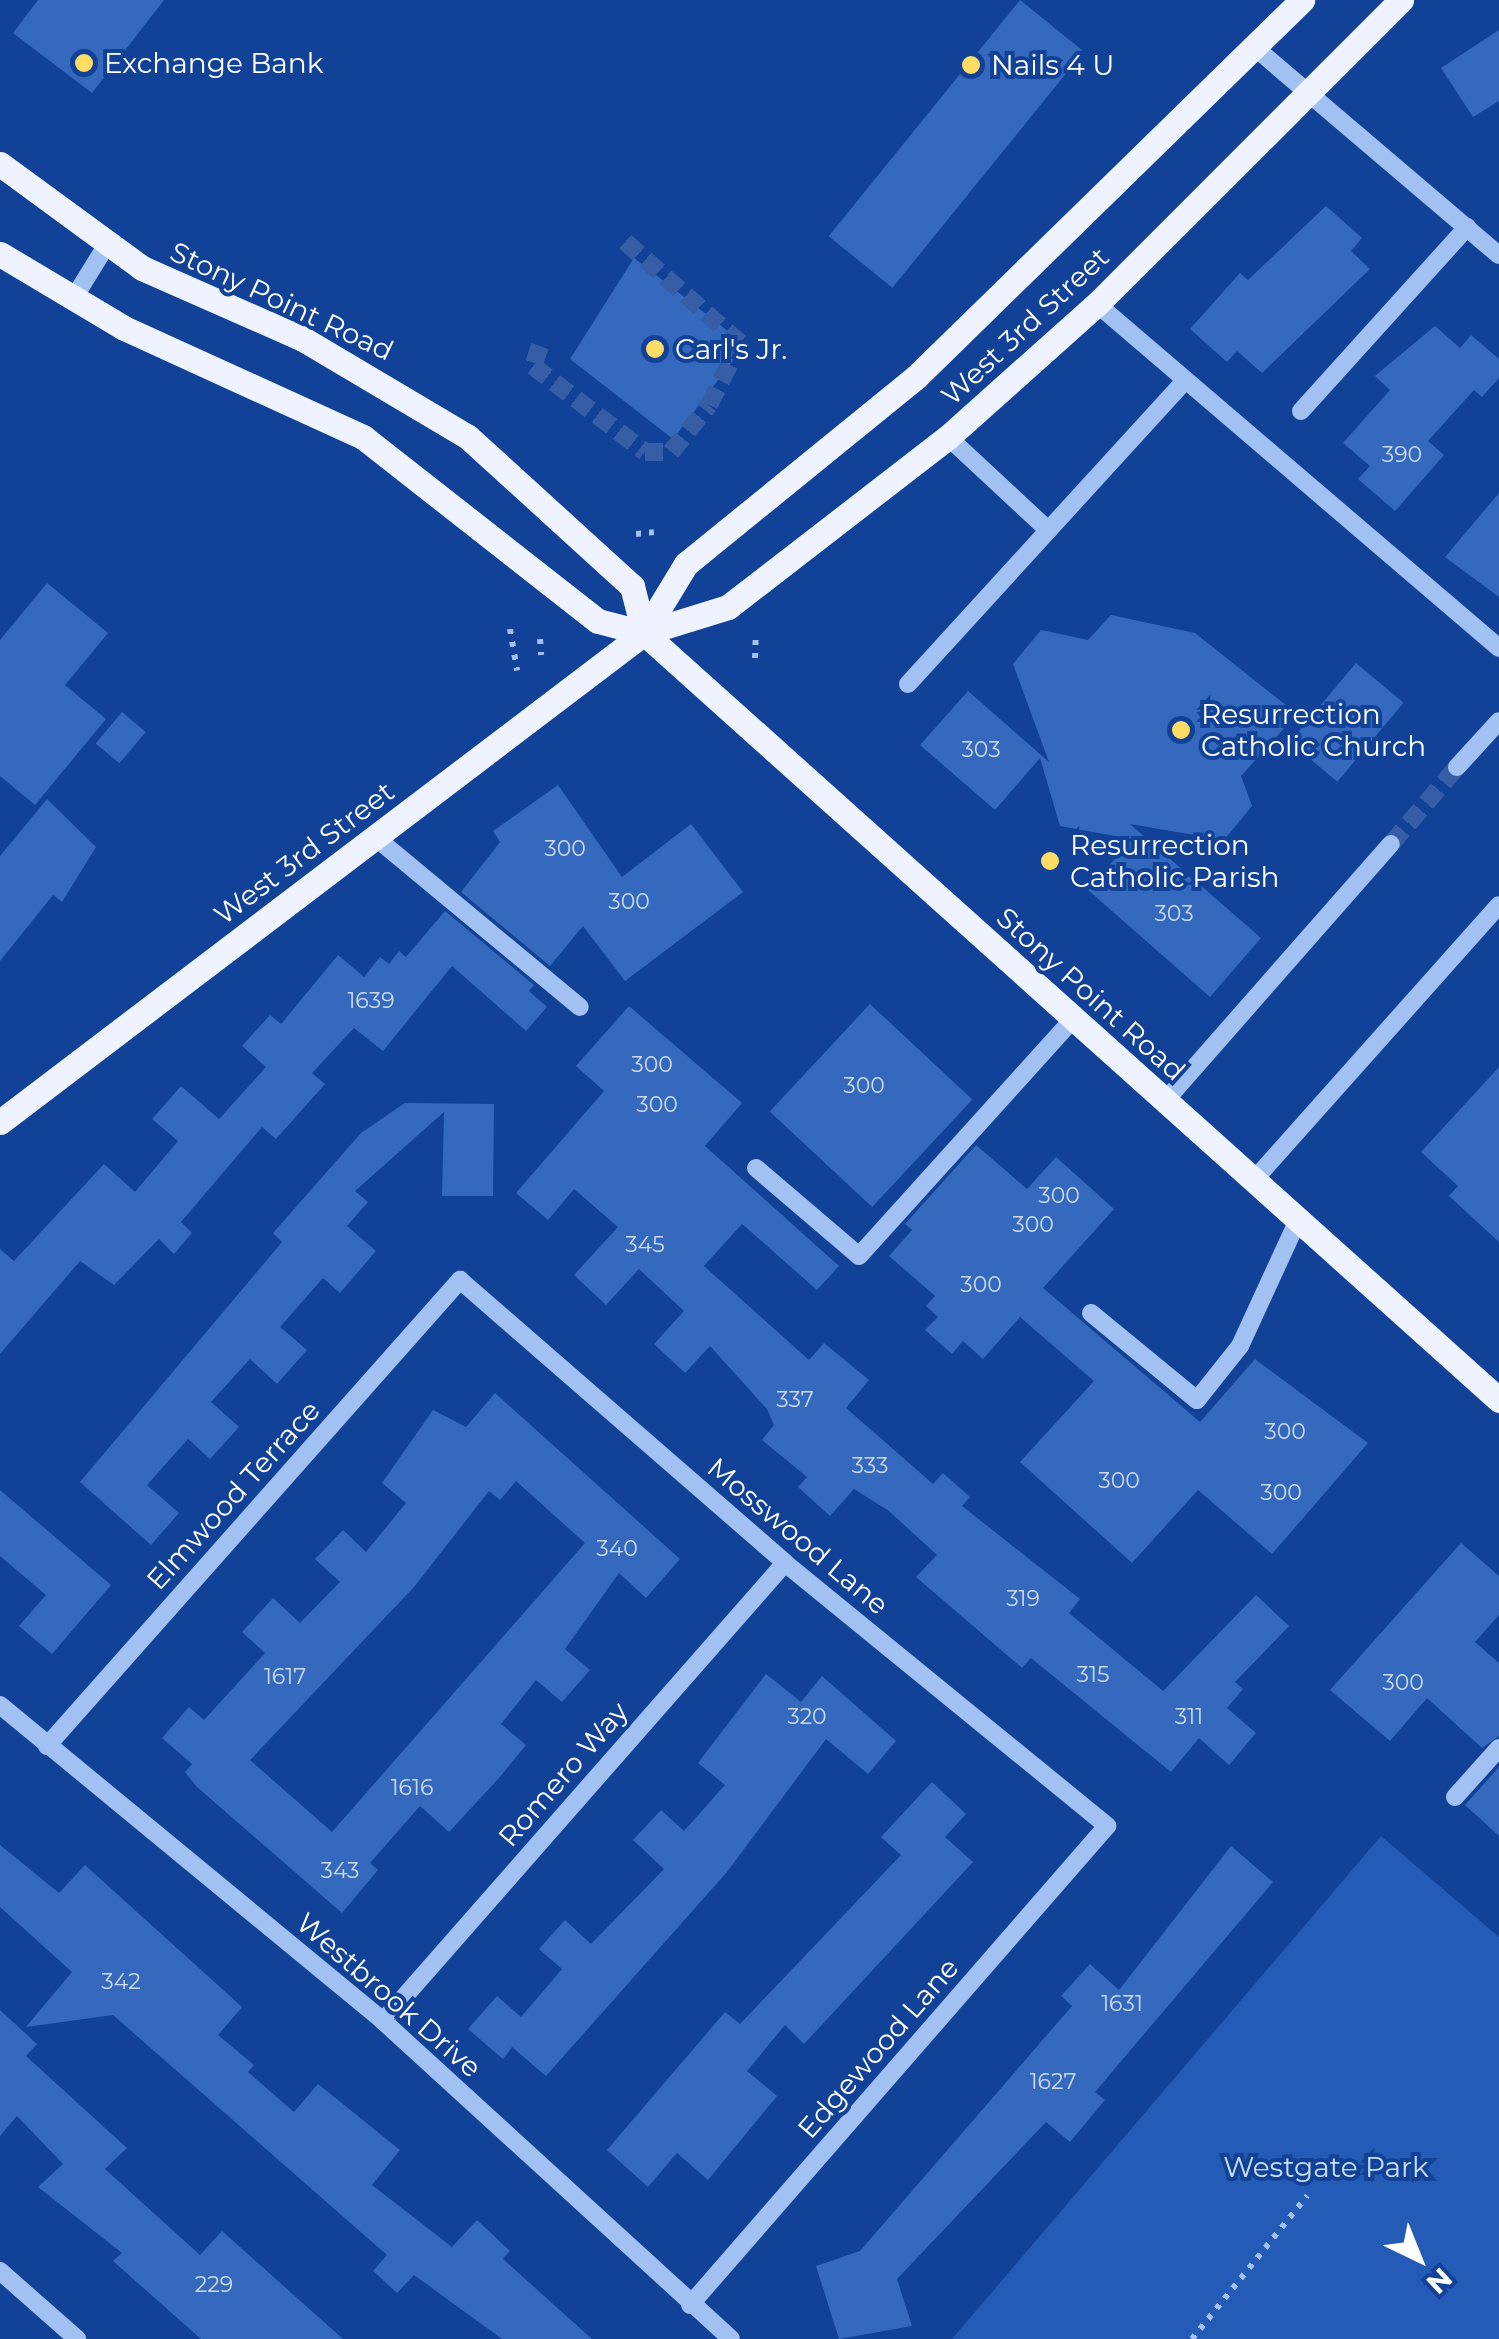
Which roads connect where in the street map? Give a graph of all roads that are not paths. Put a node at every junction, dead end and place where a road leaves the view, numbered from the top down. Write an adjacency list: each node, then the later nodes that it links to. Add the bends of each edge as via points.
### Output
1 (1302, 0): 3 (main road, West 3rd Street)
2 (1401, 0): 4 (main road, West 3rd Street)
3 (1252, 44): 4 (street); 16 (main road, West 3rd Street, via 916,377 686,564)
4 (1300, 93): 6 (street); 11 (main road, West 3rd Street)
5 (0, 164): 7 (main road, Stony Point Road)
6 (1468, 228): 9 (street); 13 (street)
7 (106, 246): 10 (street); 16 (main road, Stony Point Road, via 303,339 468,437 632,586)
8 (0, 254): 10 (main road, Stony Point Road)
9 (1499, 254)
10 (72, 300): 16 (main road, Stony Point Road, via 363,437 598,621)
11 (1097, 304): 12 (street); 14 (main road, West 3rd Street)
12 (1184, 382): 15 (street); 17 (street)
13 (1301, 412)
14 (948, 437): 15 (street); 16 (main road, West 3rd Street, via 728,607)
15 (1048, 530): 18 (street)
16 (644, 632): 21 (main road, West 3rd Street); 25 (main road, Stony Point Road)
17 (1499, 648)
18 (908, 684)
19 (1499, 721): 20 (street)
20 (1457, 767)
21 (374, 837): 24 (street); 27 (main road, West 3rd Street)
22 (1391, 844): 26 (street)
23 (1499, 905): 29 (street)
24 (580, 1007)
25 (1074, 1018): 26 (main road, Stony Point Road); 28 (street, via 859,1256)
26 (1165, 1100): 29 (main road, Stony Point Road)
27 (0, 1122)
28 (756, 1168)
29 (1254, 1180): 30 (main road, Stony Point Road)
30 (1298, 1220): 32 (street, via 1240,1346 1197,1400); 33 (main road, Stony Point Road)
31 (460, 1280): 34 (street, Mosswood Lane); 36 (street, Elmwood Terrace)
32 (1091, 1313)
33 (1499, 1400)
34 (785, 1563): 39 (street, Mosswood Lane); 40 (street, Romero Way)
35 (0, 1705): 36 (street, Westbrook Drive)
36 (47, 1746): 40 (street, Westbrook Drive)
37 (1499, 1748): 38 (street)
38 (1455, 1797)
39 (1107, 1826): 42 (street, Edgewood Lane)
40 (383, 2021): 42 (street, Westbrook Drive)
41 (0, 2271): 43 (street)
42 (690, 2306): 44 (street, Westbrook Drive)
43 (77, 2339)
44 (731, 2339)

